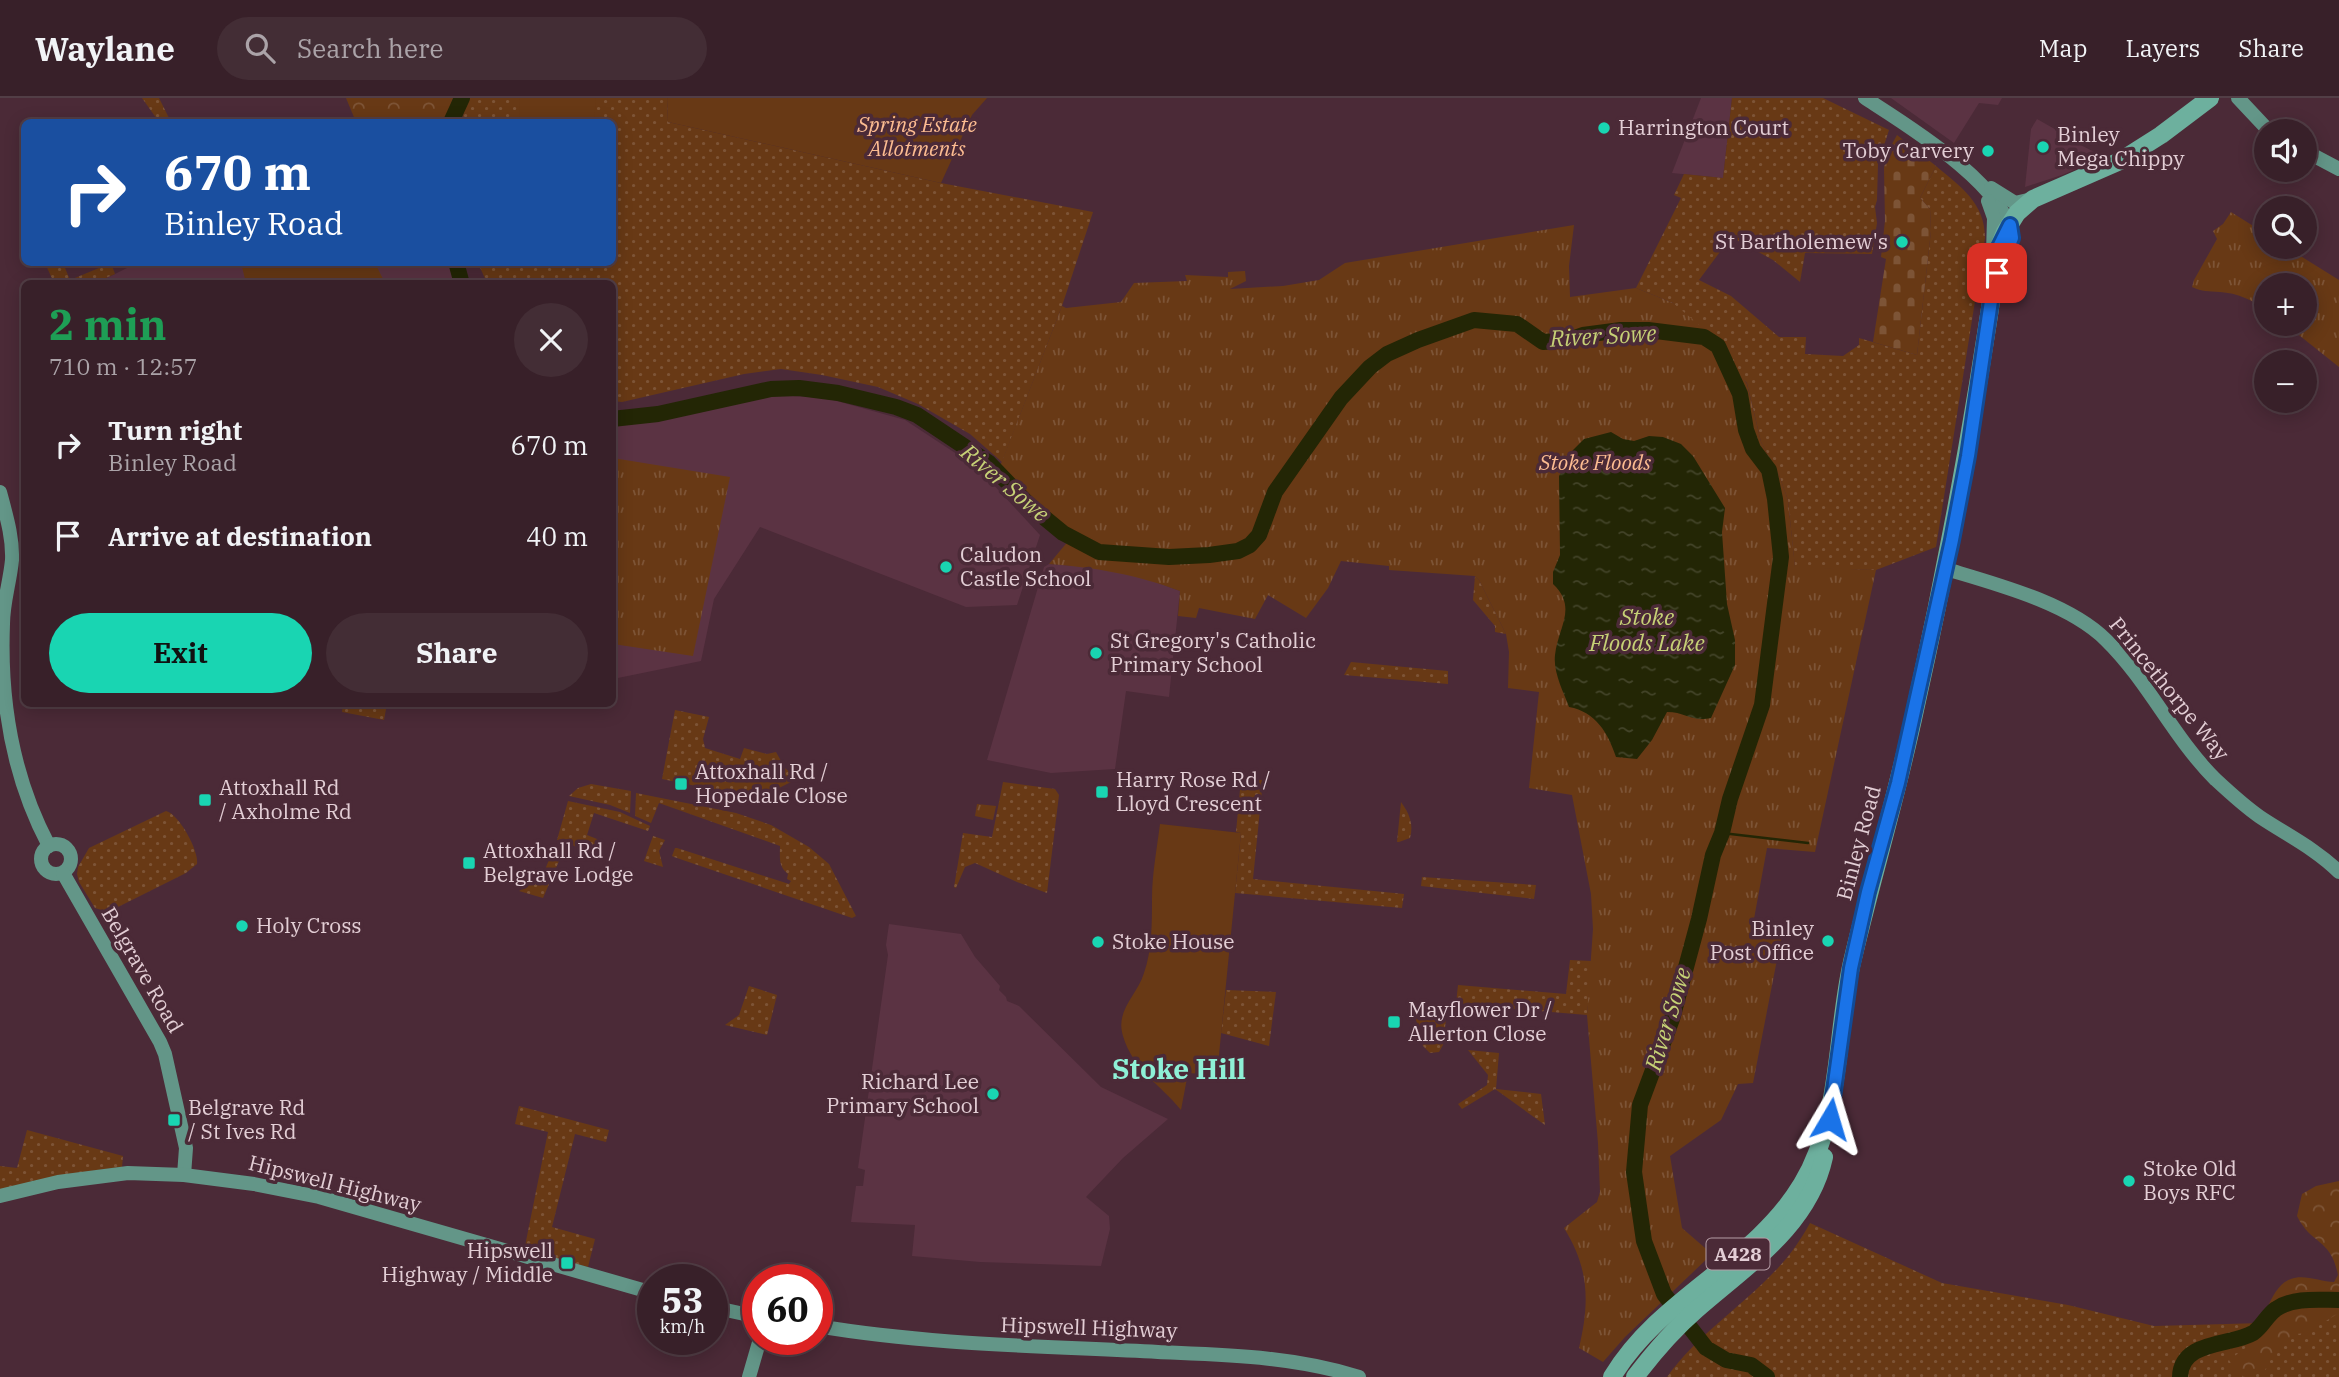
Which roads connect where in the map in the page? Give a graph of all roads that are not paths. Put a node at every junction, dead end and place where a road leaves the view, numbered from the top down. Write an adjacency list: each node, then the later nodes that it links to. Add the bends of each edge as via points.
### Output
1 (1865, 98): 7 (street)
2 (2210, 98): 8 (main road, A428, via 2120,161)
3 (2238, 98): 4 (street)
4 (2258, 119)
5 (2317, 157): 6 (street)
6 (2339, 169)
7 (1970, 174): 9 (street, via 2015,203); 10 (street, via 1998,204)
8 (2053, 192): 9 (main road, A428); 10 (main road, A428)
9 (2033, 199): 10 (main road, A428)
10 (2010, 226): 12 (main road, Binley Road / A428, via 1999,247)
11 (0, 492): 13 (street, via 12,552 3,622 8,714 23,787)
12 (1946, 569): 14 (street, Princethorpe Way, via 2058,608 2088,625 2112,646 2213,776 2251,811); 19 (main road, Binley Road / A428, via 1851,968 1818,1180 1793,1220 1764,1253)
13 (49, 846): 15 (street, via 60,846 69,853 69,866); 15 (street, via 42,853 42,866 52,874)
14 (2339, 872)
15 (63, 873): 16 (street, Belgrave Road, via 165,1054 186,1148)
16 (184, 1175): 17 (street, Hipswell Highway, via 100,1176); 18 (street, Hipswell Highway, via 319,1197)
17 (0, 1196)
18 (637, 1288)
19 (1688, 1306): 24 (main road, A428, via 1663,1315 1623,1358); 25 (main road, A428)
20 (833, 1328): 23 (street, Hipswell Highway, via 961,1344 1259,1357)
21 (755, 1355): 22 (street)
22 (749, 1377)
23 (1359, 1377)
24 (1612, 1377)
25 (1635, 1377)

